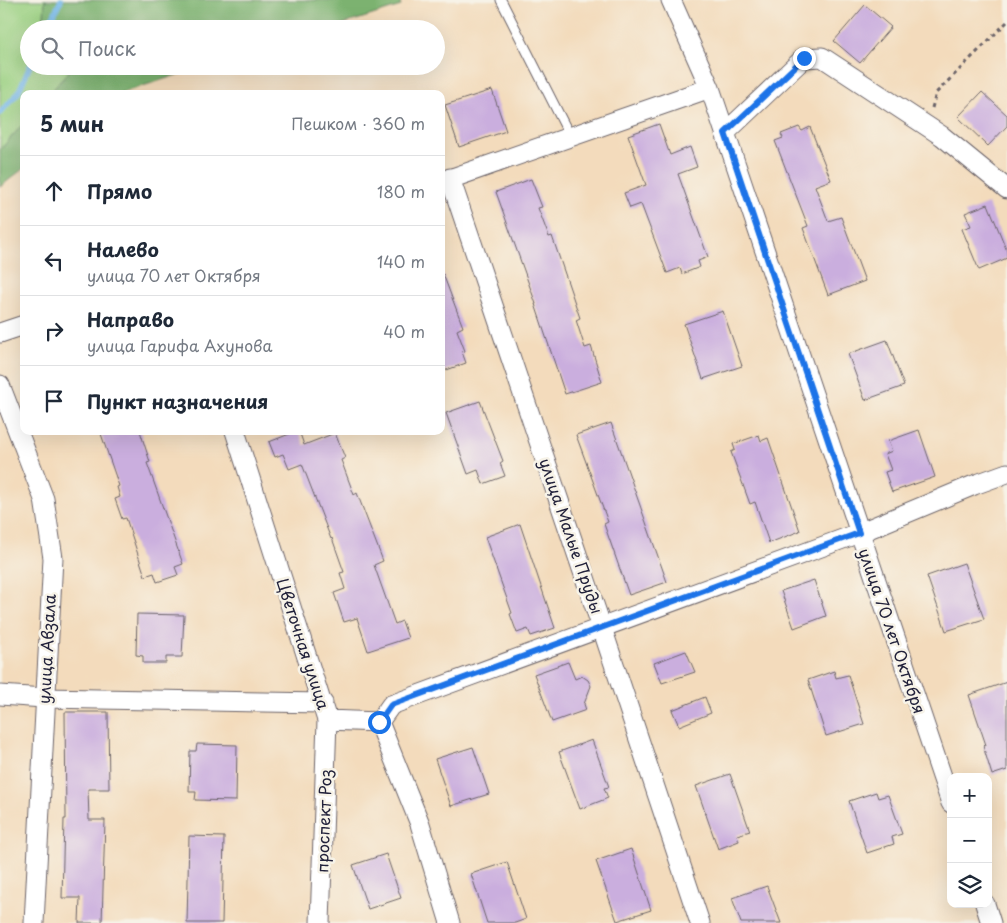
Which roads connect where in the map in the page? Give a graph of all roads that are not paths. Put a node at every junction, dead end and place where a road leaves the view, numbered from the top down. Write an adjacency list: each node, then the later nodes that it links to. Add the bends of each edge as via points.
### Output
1 (501, 0): 5 (lane)
2 (671, 0): 3 (street, улица 70 лет Октября)
3 (710, 88): 4 (street, улица 70 лет Октября); 5 (street)
4 (725, 133): 7 (street, via 804,58 822,58 942,136); 13 (street, улица 70 лет Октября)
5 (570, 136): 6 (street)
6 (446, 180): 14 (street, улица Малые Пруды)
7 (1007, 189)
8 (20, 325): 9 (street)
9 (0, 332)
10 (0, 384): 16 (street, улица Авзала, via 44,499 51,548)
11 (236, 435): 17 (street, Цветочная улица)
12 (1007, 473): 13 (street)
13 (859, 533): 14 (street); 19 (street, улица 70 лет Октября)
14 (602, 628): 18 (street, via 391,705); 24 (street, улица Малые Пруды)
15 (0, 695): 16 (street)
16 (44, 698): 17 (street); 21 (street, улица Авзала)
17 (325, 712): 18 (street, Цветочная улица); 22 (street, проспект Роз)
18 (379, 722): 23 (street, via 420,824)
19 (947, 791)
20 (986, 908): 25 (street)
21 (34, 923)
22 (320, 923)
23 (450, 923)
24 (700, 923)
25 (991, 923)

